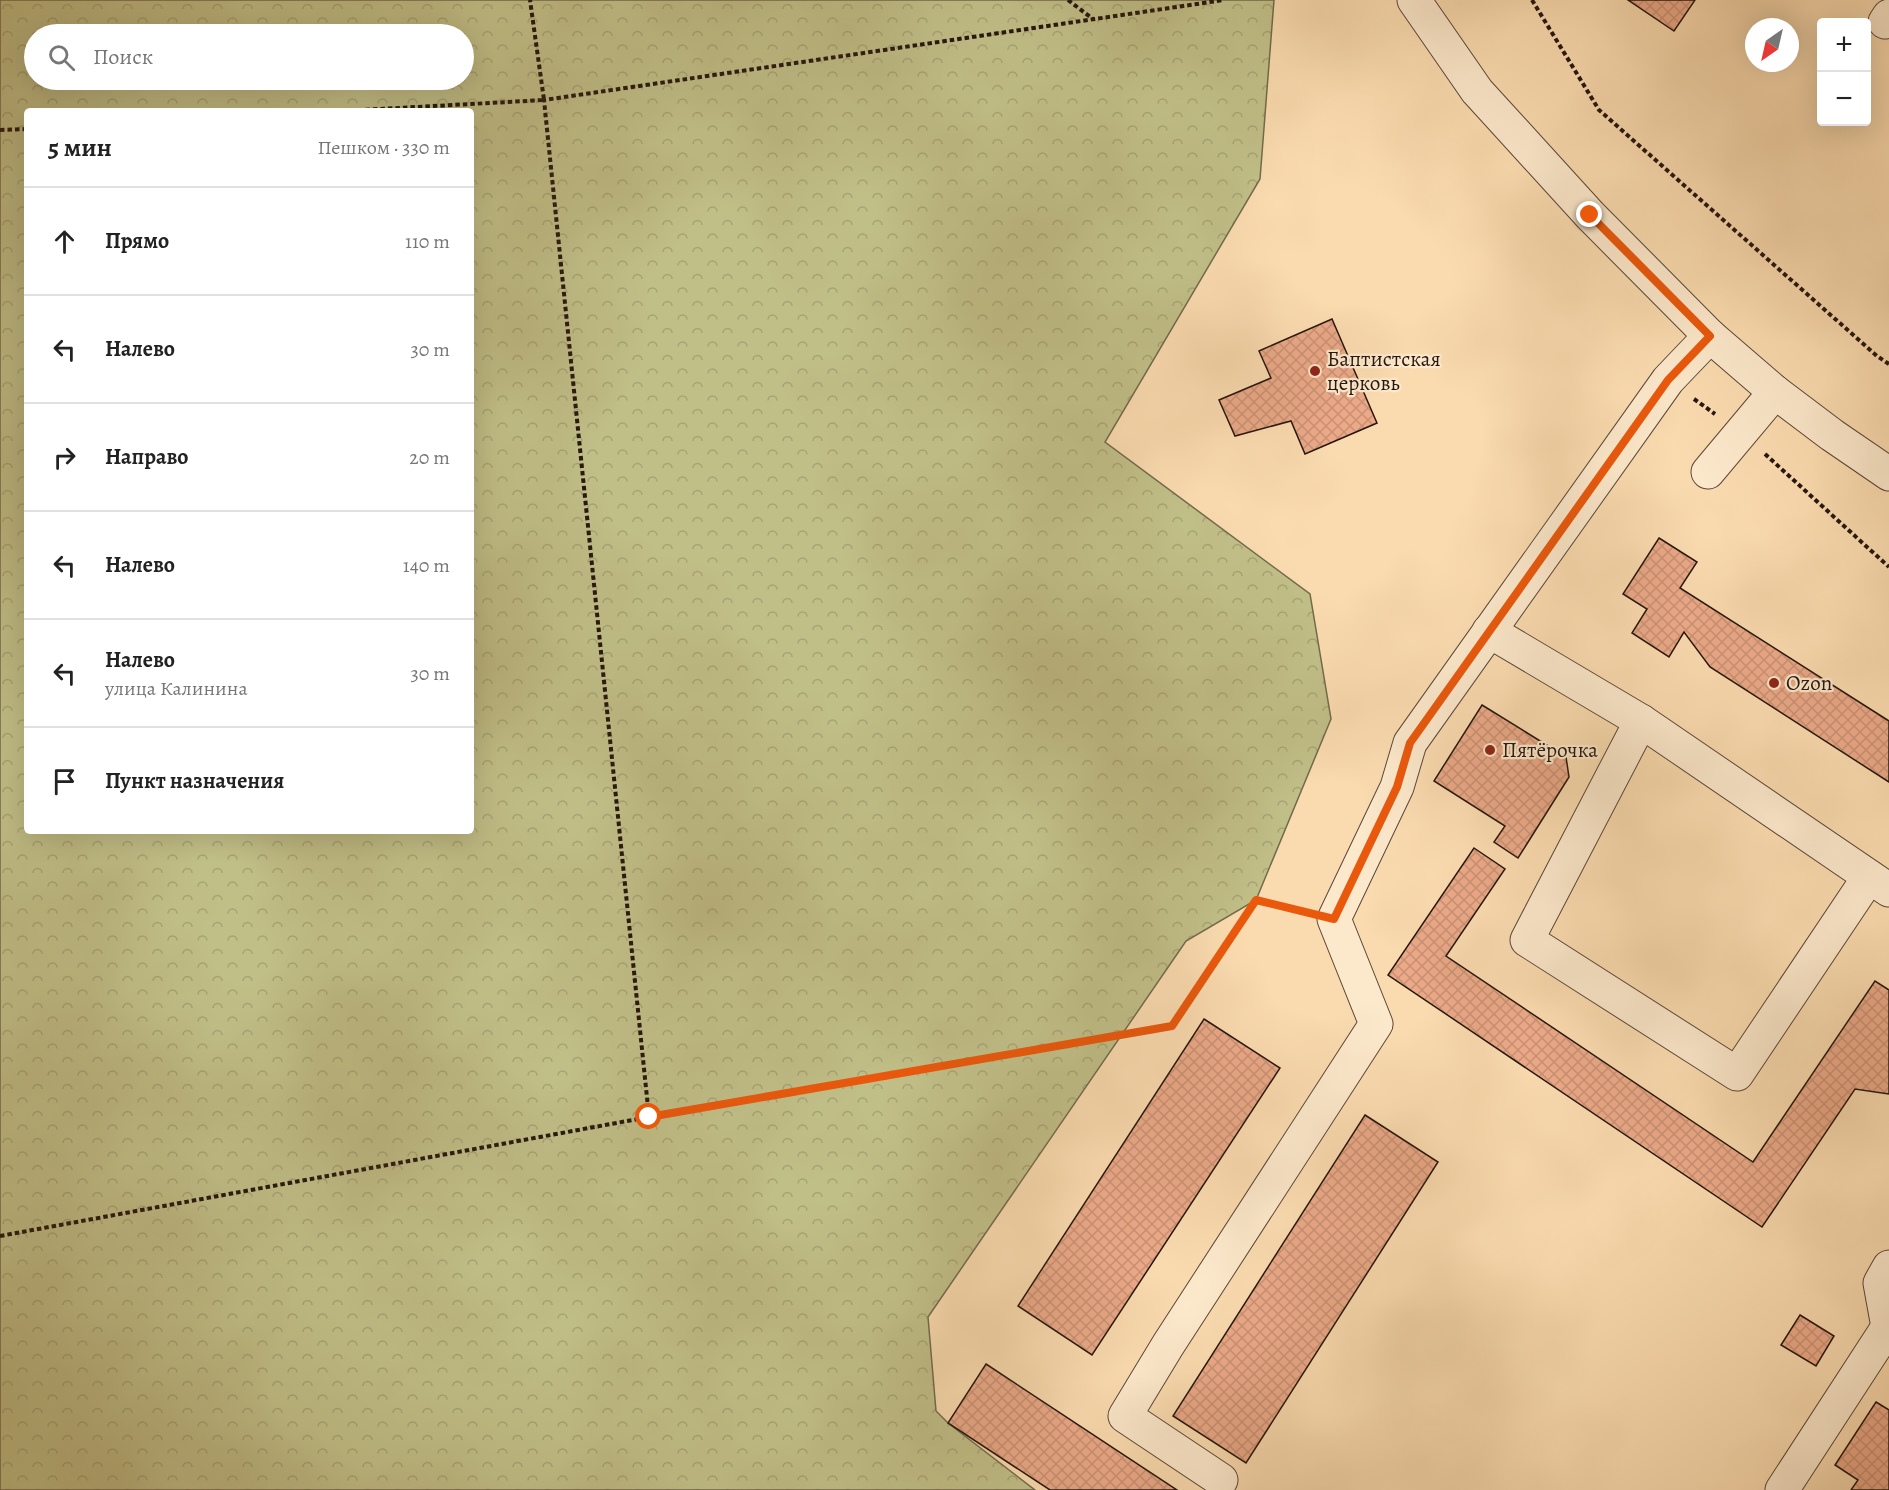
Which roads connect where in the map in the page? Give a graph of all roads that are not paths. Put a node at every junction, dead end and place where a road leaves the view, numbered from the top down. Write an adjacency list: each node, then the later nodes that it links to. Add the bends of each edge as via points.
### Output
1 (1413, 0): 2 (street, via 1477,91 1590,215)
2 (1710, 336): 3 (street); 6 (street, via 1668,380)
3 (1775, 392): 4 (street); 5 (street)
4 (1708, 472)
5 (1889, 474)
6 (1489, 631): 7 (street); 11 (street, via 1410,743 1397,787 1334,919 1376,1024 1125,1416)
7 (1641, 721): 8 (street); 8 (street, via 1527,940 1737,1074)
8 (1879, 884)
9 (1889, 1267): 10 (street, via 1880,1283)
10 (1888, 1327): 12 (street)
11 (1221, 1480)
12 (1782, 1490)

